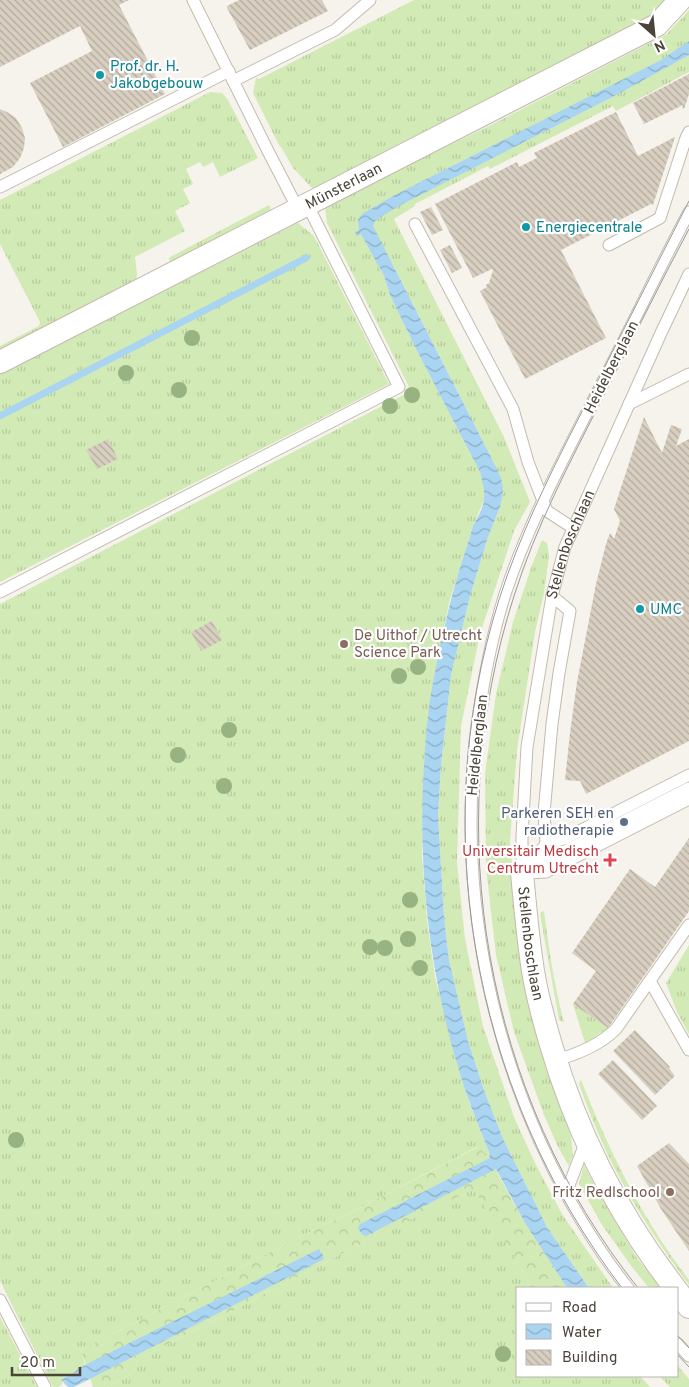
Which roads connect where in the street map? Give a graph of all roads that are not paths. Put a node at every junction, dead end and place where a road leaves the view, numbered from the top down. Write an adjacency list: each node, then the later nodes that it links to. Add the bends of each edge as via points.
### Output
1 (193, 0): 4 (lane)
2 (370, 0): 4 (lane, via 335,30)
3 (680, 0): 7 (street, Münsterlaan, via 657,25)
4 (231, 76): 6 (lane); 7 (lane, via 269,153)
5 (689, 132): 10 (lane, via 660,218)
6 (0, 188)
7 (303, 207): 12 (street, Münsterlaan); 17 (lane, via 399,387)
8 (689, 212): 15 (lane, Heidelberglaan)
9 (415, 224): 15 (lane, via 513,409)
10 (609, 245)
11 (689, 274): 14 (lane, Stellenboschlaan)
12 (0, 362)
13 (689, 374): 14 (lane)
14 (629, 404): 16 (lane, Stellenboschlaan)
15 (543, 502): 16 (lane, via 547,511); 29 (lane, Heidelberglaan, via 504,596 480,701 473,762 472,875 488,987 509,1064 541,1146)
16 (573, 528): 18 (lane, Stellenboschlaan)
17 (0, 592)
18 (552, 596): 22 (lane, Stellenboschlaan, via 570,611 552,724 544,813); 23 (lane, Stellenboschlaan, via 527,747)
19 (689, 775): 22 (lane, via 564,839)
20 (689, 788): 23 (lane)
21 (689, 799): 23 (lane, via 546,872)
22 (546, 844): 23 (lane)
23 (522, 873): 27 (street, Stellenboschlaan, via 533,972)
24 (689, 925): 25 (lane)
25 (650, 981): 26 (lane); 27 (lane, via 609,1036 578,1054)
26 (689, 1050)
27 (556, 1060): 28 (street, Stellenboschlaan)
28 (587, 1140): 29 (lane); 31 (street, Stellenboschlaan, via 620,1206)
29 (566, 1192): 30 (lane, Heidelberglaan, via 596,1244)
30 (627, 1287)
31 (674, 1287)
32 (679, 1293): 34 (street)
33 (0, 1300): 37 (lane)
34 (689, 1307)
35 (679, 1345): 36 (lane)
36 (689, 1356)
37 (45, 1387)

